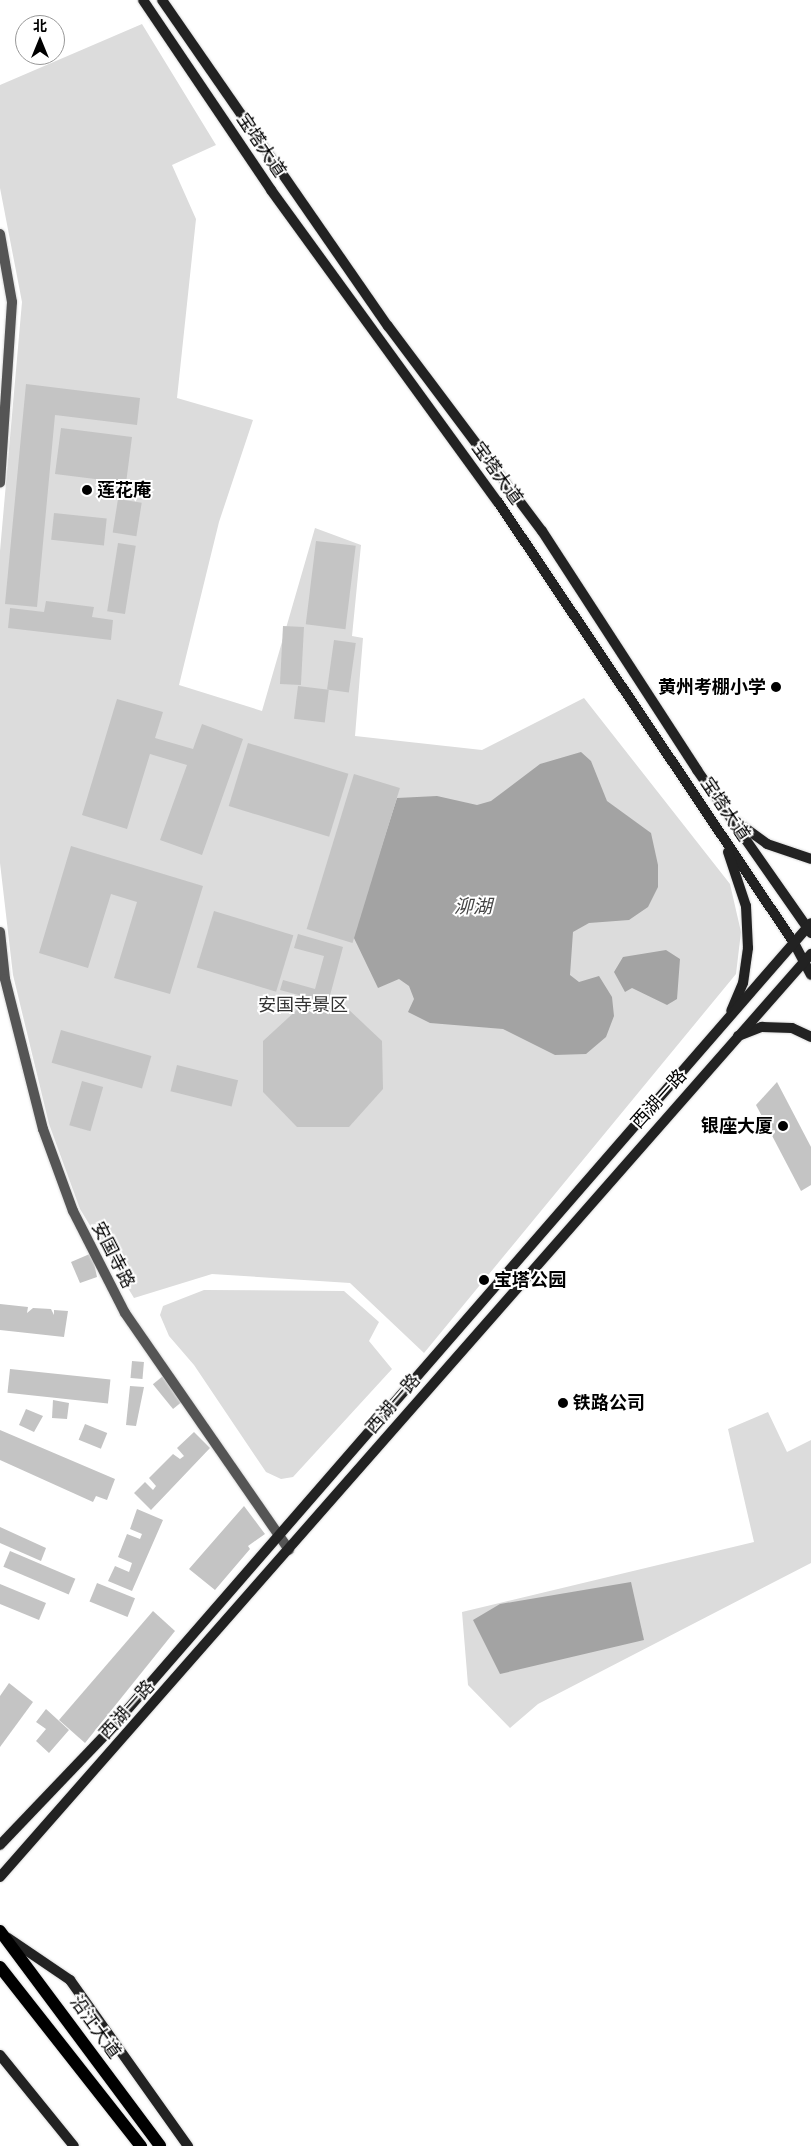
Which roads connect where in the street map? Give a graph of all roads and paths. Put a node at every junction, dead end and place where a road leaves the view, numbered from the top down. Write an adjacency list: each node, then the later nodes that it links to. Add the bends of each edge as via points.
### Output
1 (143, 0): 6 (main road, 宝塔大道, via 271,190 498,502)
2 (162, 0): 5 (main road, 宝塔大道, via 388,326 542,531)
3 (0, 234): 4 (street, via 12,302)
4 (0, 483)
5 (730, 816): 7 (main road, via 767,844); 8 (main road, 宝塔大道)
6 (715, 824): 10 (main road, 宝塔大道); 13 (main road, via 736,870 746,906 748,948 743,983)
7 (811, 859)
8 (810, 927): 10 (main road, 西湖一路)
9 (0, 932): 16 (street, 安国寺路, via 5,979 43,1129 73,1211 124,1313)
10 (794, 943): 11 (main road, 宝塔大道); 13 (main road, 西湖一路)
11 (808, 958): 12 (main road, 宝塔大道); 14 (main road, 西湖一路)
12 (811, 975)
13 (726, 1021): 16 (main road, 西湖一路)
14 (737, 1036): 15 (main road, via 762,1027 792,1028); 17 (main road, 西湖一路)
15 (811, 1037)
16 (279, 1536): 17 (street, 安国寺路); 18 (main road, 西湖一路, via 107,1733)
17 (289, 1550): 19 (main road, 西湖一路)
18 (0, 1845)
19 (0, 1877)
20 (3, 1933): 25 (main road, 沿江大道); 26 (main road, via 70,1980)
21 (0, 1967): 24 (main road, 沿江大道)
22 (0, 2055): 23 (main road)
23 (74, 2146)
24 (141, 2146)
25 (160, 2146)
26 (188, 2146)

